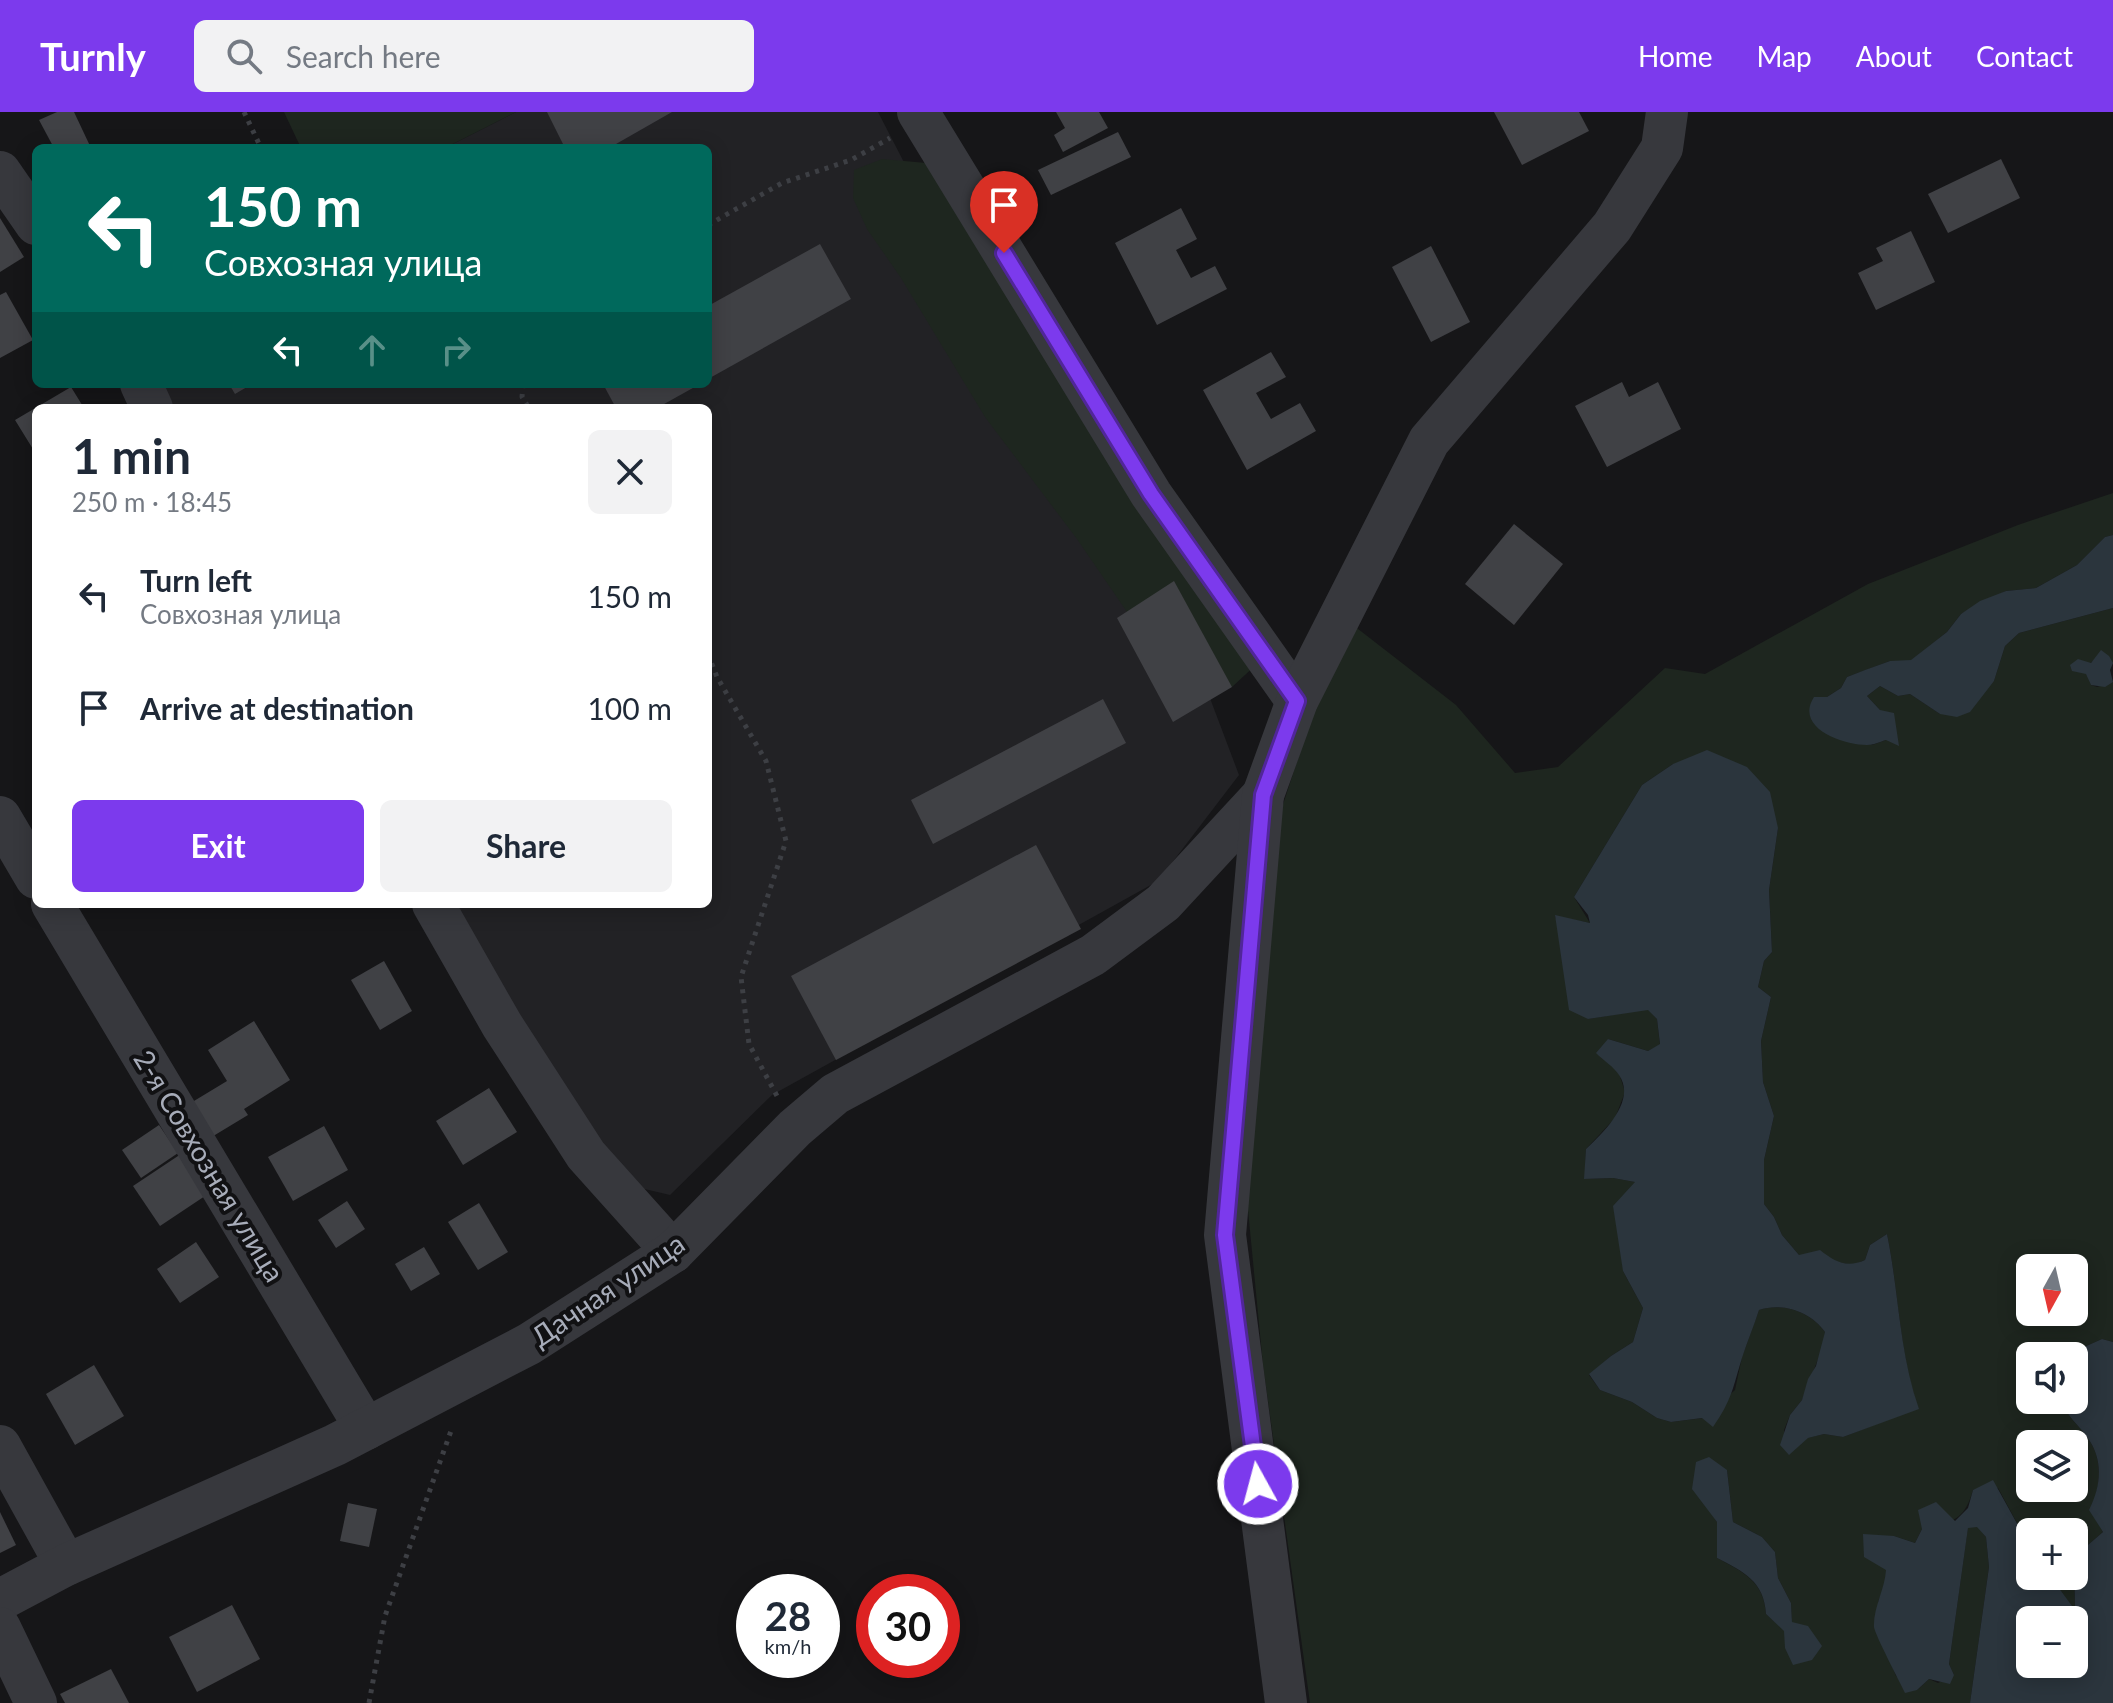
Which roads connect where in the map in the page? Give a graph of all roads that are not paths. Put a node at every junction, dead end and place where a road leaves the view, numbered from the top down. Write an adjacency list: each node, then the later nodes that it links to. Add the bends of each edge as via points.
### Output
1 (1667, 112): 5 (street, via 1662,148 1612,227 1429,441)
2 (920, 116): 5 (street, via 1151,494)
3 (0, 172): 4 (street)
4 (32, 218)
5 (1297, 701): 6 (street)
6 (1263, 795): 11 (street, Дачная улица, via 1163,903 1093,955 835,1094); 18 (street, via 1225,1235)
7 (0, 817): 8 (street)
8 (32, 871)
9 (54, 908): 12 (street, 2-я Совхозная улица)
10 (435, 908): 11 (street, via 586,1155)
11 (673, 1252): 12 (street, Дачная улица, via 529,1344)
12 (366, 1429): 14 (street, Дачная улица)
13 (0, 1446): 14 (street)
14 (66, 1565): 15 (street, Дачная улица)
15 (0, 1600)
16 (0, 1628): 17 (street)
17 (36, 1703)
18 (1286, 1703)

